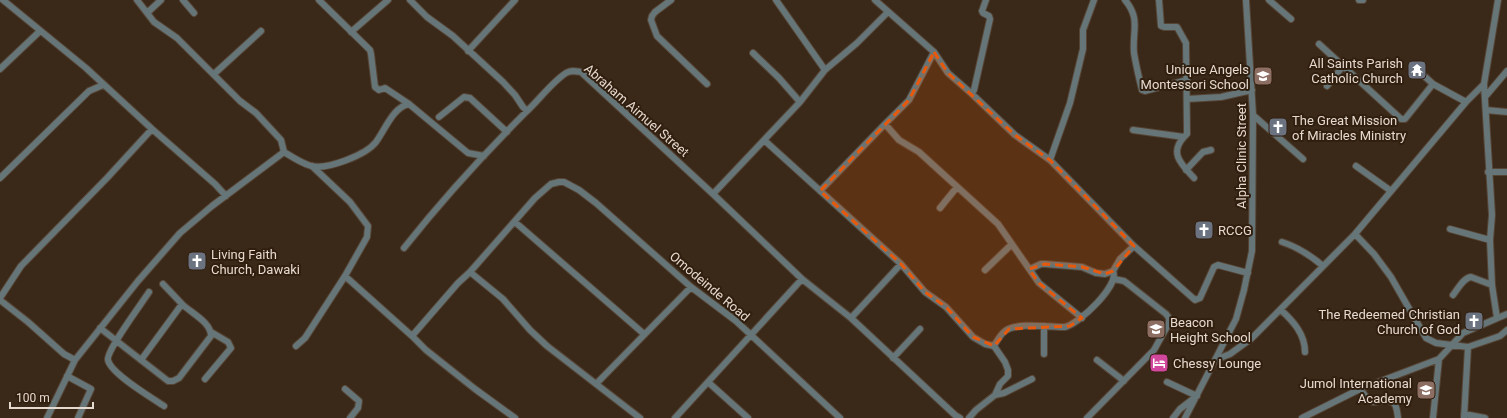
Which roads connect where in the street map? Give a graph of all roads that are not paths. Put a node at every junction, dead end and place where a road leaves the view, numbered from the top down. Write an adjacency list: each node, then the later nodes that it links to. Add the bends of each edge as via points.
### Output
1 (3, 0): 25 (street)
2 (136, 0): 23 (street)
3 (161, 0): 23 (street)
4 (183, 0): 21 (street)
5 (319, 0): 27 (street)
6 (388, 0): 27 (street)
7 (410, 0): 29 (street)
8 (515, 0): 29 (street)
9 (671, 0): 39 (street, via 652,16 657,36)
10 (776, 0): 34 (street)
11 (875, 0): 22 (street)
12 (1094, 0): 66 (street, via 1083,30 1083,49 1070,103)
13 (1125, 0): 38 (street, via 1134,14 1134,53 1142,90)
14 (1159, 0): 38 (street, via 1161,26 1177,27 1185,40)
15 (1246, 0): 44 (street, Alpha Clinic Street)
16 (1268, 0): 24 (street)
17 (1359, 0): 18 (street)
18 (1363, 0)
19 (1498, 0): 41 (street)
20 (984, 1): 45 (street, via 982,11 990,19)
21 (194, 12)
22 (888, 12): 30 (street); 34 (street)
23 (147, 13): 37 (street)
24 (1291, 19)
25 (40, 31): 33 (street); 42 (street)
26 (260, 31): 37 (street)
27 (351, 32): 50 (street, via 370,50 375,87 378,90 385,88)
28 (1319, 44): 32 (street)
29 (468, 51): 52 (street, via 503,82)
30 (934, 52): 45 (street, via 948,73); 56 (street, via 910,100)
31 (753, 53): 48 (street)
32 (1343, 66): 40 (street, via 1403,119); 43 (street)
33 (0, 69)
34 (825, 70): 48 (street)
35 (1507, 71): 46 (street)
36 (1421, 73): 40 (street)
37 (214, 74): 63 (street, via 278,137)
38 (1187, 80): 47 (street)
39 (707, 84)
40 (1433, 84): 49 (street)
41 (1484, 84): 46 (street); 49 (street)
42 (103, 85): 57 (street); 72 (street, via 89,91)
43 (1327, 86)
44 (1252, 90): 47 (street, via 1221,97); 54 (street, Alpha Clinic Street)
45 (972, 94): 66 (street, via 1015,135)
46 (1485, 97): 51 (street)
47 (1187, 99): 60 (street, via 1188,131)
48 (800, 102): 61 (street)
49 (1466, 102): 76 (street)
50 (409, 104): 64 (street, via 468,153); 67 (street, via 404,105 395,114 370,148 336,164)
51 (1486, 110): 53 (street); 70 (street)
52 (528, 111): 59 (street, Abraham Aimuel Street); 77 (street, Abraham Aimuel Street, via 567,72 580,72)
53 (1507, 112)
54 (1253, 115): 65 (street); 94 (street, Alpha Clinic Street, via 1253,234)
55 (439, 117): 59 (street, via 464,98 470,98)
56 (885, 124): 74 (street, via 899,140 919,152); 75 (street)
57 (152, 129): 78 (street); 103 (street, via 21,266)
58 (1133, 130): 60 (street)
59 (507, 132): 64 (street, Abraham Aimuel Street)
60 (1184, 137): 69 (street, via 1176,151 1177,158)
61 (764, 140): 75 (street); 77 (street)
62 (1211, 150): 69 (street, via 1203,152)
63 (284, 152): 67 (street); 78 (street)
64 (484, 156): 87 (street, Abraham Aimuel Street)
65 (1303, 159)
66 (1050, 160): 86 (street)
67 (312, 166): 95 (street, via 350,202 368,226 367,237)
68 (1356, 166): 76 (street)
69 (1186, 170): 73 (street)
70 (1488, 172): 71 (street); 83 (street, via 1492,215)
71 (1507, 172)
72 (0, 178)
73 (1194, 178)
74 (957, 187): 79 (street); 85 (street, via 998,224)
75 (820, 191): 88 (street)
76 (1391, 191): 82 (street)
77 (713, 194): 96 (street, Abraham Aimuel Street)
78 (226, 196): 111 (street, via 180,233)
79 (940, 208)
80 (515, 222): 93 (street); 100 (street, Omodeinde Road, via 551,184 570,184 596,203); 115 (street)
81 (1450, 229): 83 (street)
82 (1355, 234): 89 (street); 119 (street, via 1391,277 1426,338 1436,343)
83 (1490, 240): 99 (street)
84 (1282, 242): 89 (street, via 1297,247)
85 (1012, 244): 90 (street); 91 (street)
86 (1134, 246): 92 (street); 94 (street, via 1195,300 1200,298 1214,267 1218,265)
87 (404, 248)
88 (901, 264): 107 (street); 121 (street, via 925,292 946,307 973,337)
89 (1323, 266): 105 (street)
90 (1030, 269): 92 (street, via 1045,264 1082,267 1100,274); 108 (street, via 1039,283)
91 (985, 270)
92 (1112, 271): 97 (street)
93 (470, 272): 117 (street); 137 (street, via 503,299 547,346)
94 (1248, 273): 130 (street, Alpha Clinic Street, via 1236,319)
95 (345, 276): 117 (street); 120 (street, via 305,338)
96 (802, 279): 107 (street, Abraham Aimuel Street); 116 (street)
97 (1114, 279): 108 (street, via 1110,288); 134 (street, via 1128,284 1169,318 1169,323 1154,350)
98 (163, 284): 104 (street)
99 (1492, 285): 102 (street, via 1468,277); 109 (street)
100 (691, 287): 115 (street); 116 (street, Omodeinde Road, via 736,321)
101 (150, 292): 118 (street)
102 (1453, 295)
103 (0, 299): 127 (street, via 64,354)
104 (182, 304): 114 (street, via 207,325); 128 (street)
105 (1281, 310): 123 (street, via 1300,333); 130 (street, via 1242,346)
106 (1507, 314): 109 (street)
107 (851, 318): 125 (street, Abraham Aimuel Street)
108 (1082, 318): 110 (street, via 1070,326)
109 (1497, 318): 119 (street, via 1464,333)
110 (1044, 326): 121 (street, via 1009,329); 124 (street)
111 (100, 328): 118 (street); 127 (street)
112 (920, 329): 125 (street)
113 (1507, 330): 122 (street, via 1500,336)
114 (211, 332): 128 (street, via 179,378 173,381 168,381); 132 (street, via 228,342 231,348)
115 (644, 334): 137 (street)
116 (750, 335): 135 (street); 151 (street, Omodeinde Road)
117 (412, 336): 147 (street, via 426,350)
118 (116, 341): 128 (street); 142 (street, via 107,358 108,362 125,381)
119 (1452, 344): 122 (street); 126 (street)
120 (296, 346)
121 (994, 346): 140 (street, via 1009,373)
122 (1468, 347): 143 (street)
123 (1305, 352)
124 (1044, 354)
125 (893, 358): 152 (street, Abraham Aimuel Street)
126 (1439, 359): 139 (street); 159 (street)
127 (75, 360): 131 (street)
128 (141, 360)
129 (1097, 360): 134 (street)
130 (1215, 360): 141 (street, Alpha Clinic Street)
131 (66, 376): 144 (street); 145 (street, via 90,389)
132 (205, 379)
133 (1032, 379): 140 (street)
134 (1124, 381): 154 (street)
135 (708, 382): 149 (street); 150 (street)
136 (1167, 382): 141 (street)
137 (596, 384): 148 (street)
138 (345, 389): 146 (street, via 359,401 358,408)
139 (1360, 389): 157 (street); 158 (street, via 1373,402 1395,403)
140 (995, 395): 153 (street)
141 (1197, 396): 155 (street, via 1180,409); 156 (street, Alpha Clinic Street)
142 (164, 406)
143 (1464, 416): 160 (street)
144 (47, 418)
145 (78, 418)
146 (350, 418)
147 (515, 418)
148 (640, 418)
149 (675, 418)
150 (748, 418)
151 (840, 418)
152 (960, 418)
153 (969, 418)
154 (1087, 418)
155 (1174, 418)
156 (1185, 418)
157 (1302, 418)
158 (1398, 418)
159 (1433, 418)
160 (1485, 418)

